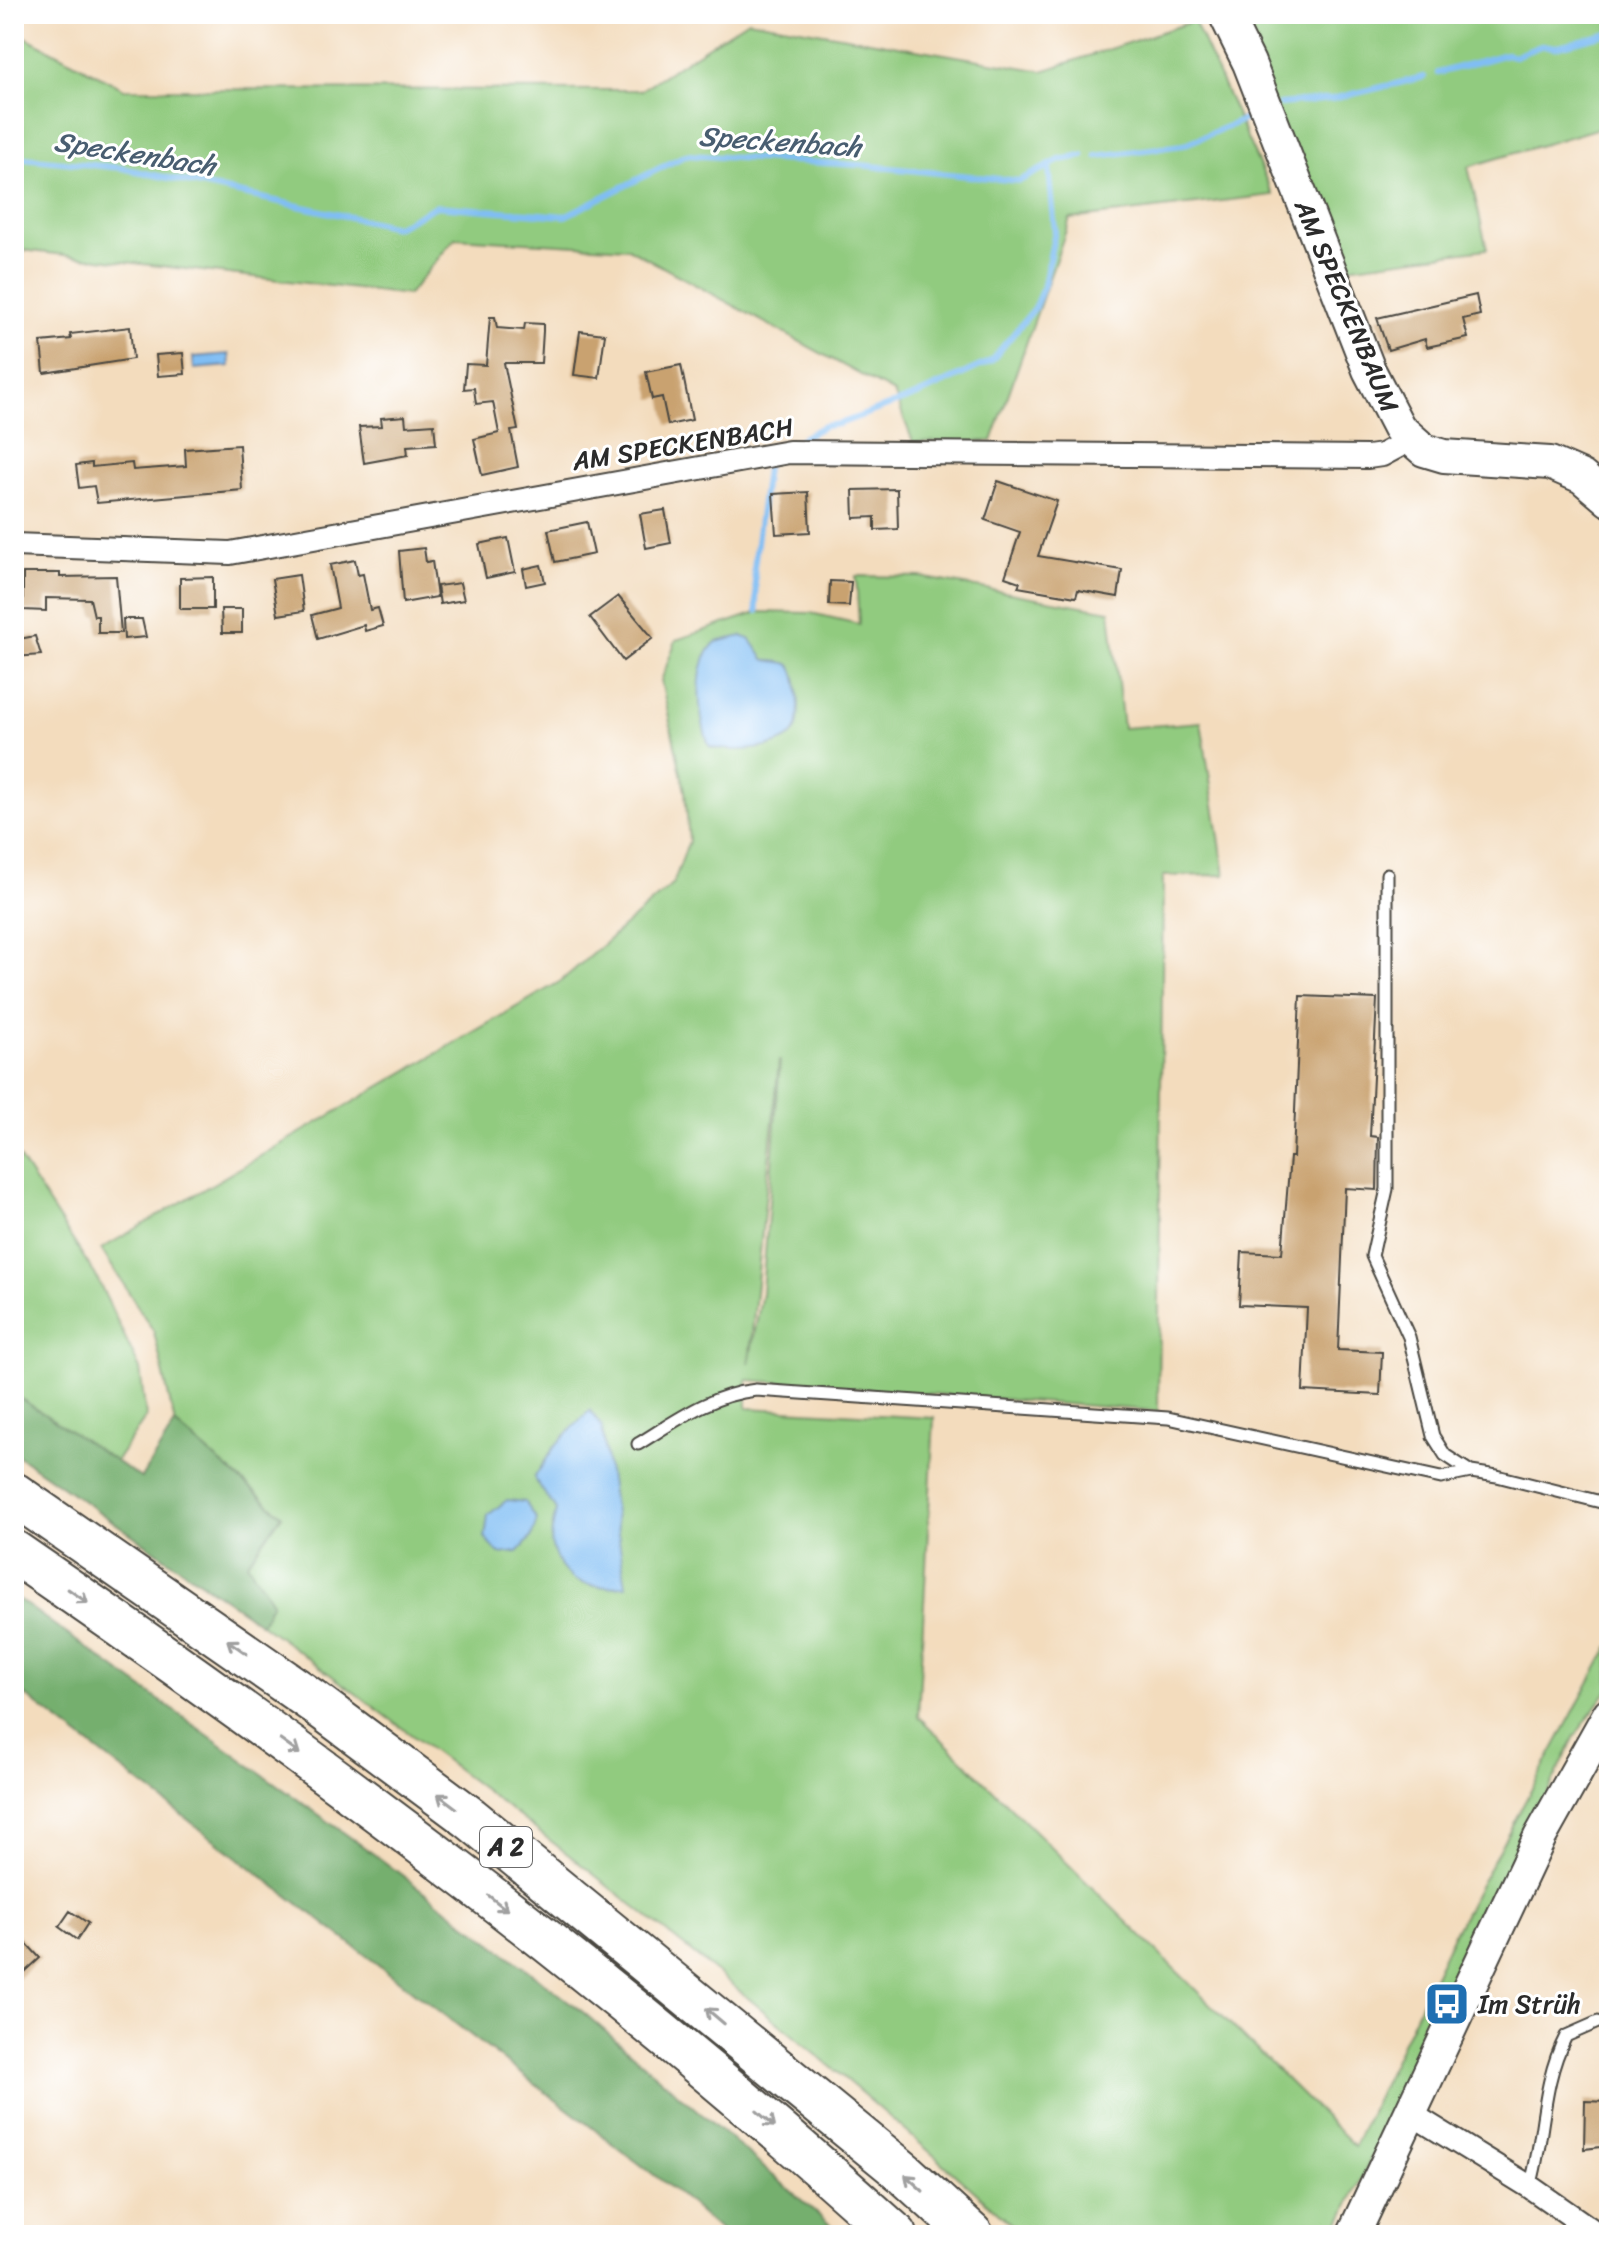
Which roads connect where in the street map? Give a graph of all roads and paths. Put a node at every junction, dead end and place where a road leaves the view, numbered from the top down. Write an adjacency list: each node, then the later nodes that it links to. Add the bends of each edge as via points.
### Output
1 (1225, 14): 2 (main road, AM SPECKENBAUM, via 1369,370 1387,409)
2 (1410, 440): 3 (main road, AM SPECKENBAUM, via 1444,456 1550,463 1582,477); 4 (street, AM SPECKENBACH, via 1368,457 789,452 230,553)
3 (1609, 500)
4 (14, 545)
5 (1387, 874): 7 (lane, via 1387,1189 1372,1256 1409,1337 1433,1436 1445,1455)
6 (638, 1444): 7 (lane, via 709,1400 756,1390 1168,1418 1441,1478)
7 (1471, 1472): 9 (lane)
8 (14, 1494): 16 (highway, A 2, one-way to 8, via 867,2142 470,1818 314,1702)
9 (1609, 1504)
10 (14, 1552): 15 (highway, A 2, one-way to 15, via 435,1853 729,2087)
11 (1609, 1714): 13 (main road, via 1540,1837)
12 (1598, 2022): 14 (lane, via 1570,2033 1558,2051 1548,2078 1542,2142)
13 (1410, 2113): 14 (street); 17 (main road)
14 (1530, 2187): 18 (street)
15 (896, 2235)
16 (972, 2235)
17 (1353, 2235)
18 (1599, 2235)

